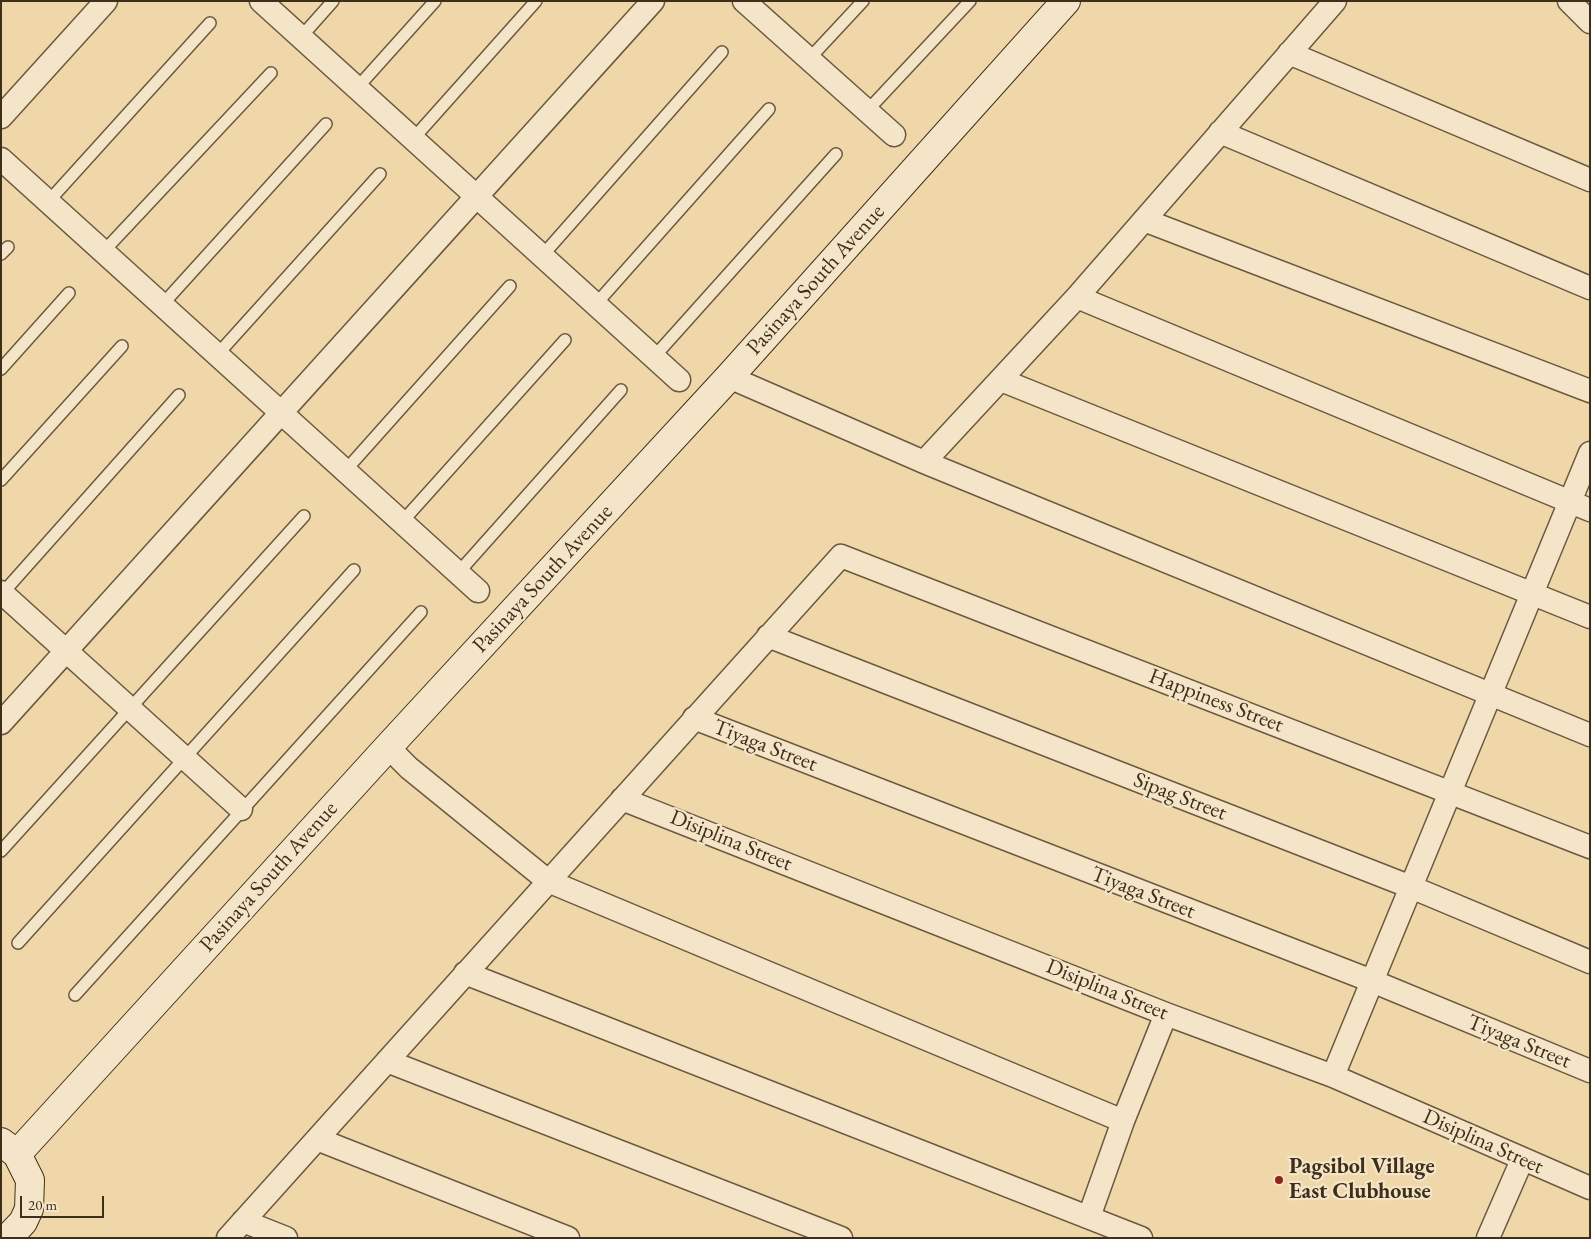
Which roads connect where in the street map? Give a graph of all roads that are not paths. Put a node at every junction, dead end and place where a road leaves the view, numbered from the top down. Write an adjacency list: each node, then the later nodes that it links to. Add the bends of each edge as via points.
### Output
1 (106, 1): 23 (street)
2 (261, 1): 15 (street)
3 (332, 1): 15 (lane)
4 (435, 1): 20 (lane)
5 (536, 1): 27 (lane)
6 (652, 1): 32 (street)
7 (862, 1): 18 (lane)
8 (970, 1): 22 (lane)
9 (1066, 1): 48 (street, Pasinaya South Avenue)
10 (1335, 1): 17 (street)
11 (1569, 1): 13 (street)
12 (749, 3): 18 (street)
13 (1590, 22)
14 (210, 23): 33 (lane)
15 (301, 37): 20 (street)
16 (722, 52): 36 (lane)
17 (1289, 53): 25 (street); 31 (street)
18 (809, 59): 22 (street)
19 (271, 73): 35 (lane)
20 (357, 88): 27 (street)
21 (769, 110): 41 (lane)
22 (867, 111): 26 (street)
23 (1, 117)
24 (326, 124): 42 (lane)
25 (1220, 132): 34 (street); 38 (street)
26 (894, 135)
27 (413, 139): 32 (street)
28 (836, 154): 46 (lane)
29 (1, 160): 33 (street)
30 (380, 174): 45 (lane)
31 (1590, 180)
32 (477, 196): 36 (street); 54 (street)
33 (48, 202): 35 (street)
34 (1144, 220): 40 (street); 52 (street)
35 (103, 252): 42 (street)
36 (542, 256): 41 (street)
37 (510, 286): 57 (lane)
38 (1590, 288)
39 (70, 293): 47 (lane)
40 (1077, 297): 50 (street); 59 (street)
41 (596, 304): 46 (street)
42 (162, 305): 45 (street)
43 (565, 340): 61 (lane)
44 (122, 346): 58 (lane)
45 (217, 355): 54 (street)
46 (654, 357): 49 (street)
47 (1, 369)
48 (729, 378): 56 (street); 76 (street, Pasinaya South Avenue)
49 (679, 380)
50 (1001, 380): 56 (street); 66 (street)
51 (621, 390): 63 (lane)
52 (1590, 391)
53 (179, 395): 65 (lane)
54 (281, 413): 57 (street); 70 (street)
55 (1590, 453): 59 (street)
56 (924, 462): 71 (street)
57 (345, 471): 61 (street)
58 (1, 480)
59 (1580, 506): 66 (street)
60 (304, 516): 72 (lane)
61 (402, 522): 63 (street)
62 (354, 570): 77 (lane)
63 (458, 573): 64 (street)
64 (478, 591)
65 (2, 593): 70 (street)
66 (1532, 593): 68 (street); 71 (street)
67 (421, 612): 80 (lane)
68 (1590, 617)
69 (768, 636): 73 (street); 78 (street, Happiness Street, via 841,556); 84 (street, Sipag Street)
70 (67, 651): 72 (street); 74 (street)
71 (1490, 694): 75 (street); 78 (street)
72 (130, 708): 77 (street); 82 (lane)
73 (694, 718): 79 (street); 88 (street, Tiyaga Street)
74 (1, 723)
75 (1590, 735)
76 (388, 747): 83 (street, via 409,768); 96 (street, Pasinaya South Avenue)
77 (185, 759): 80 (street); 85 (lane)
78 (1450, 791): 81 (street, Happiness Street); 84 (street)
79 (622, 798): 83 (street); 90 (street, Disiplina Street)
80 (241, 809): 89 (lane)
81 (1590, 847)
82 (1, 851)
83 (548, 881): 87 (street); 94 (street)
84 (1411, 887): 86 (street, Sipag Street); 88 (street)
85 (18, 943)
86 (1590, 962)
87 (465, 973): 91 (street); 99 (street)
88 (1372, 981): 92 (street, Tiyaga Street); 93 (street)
89 (75, 995)
90 (1166, 1014): 93 (street, Disiplina Street); 94 (street)
91 (387, 1061): 95 (street); 105 (street)
92 (1590, 1071)
93 (1333, 1076): 97 (street, Disiplina Street)
94 (1123, 1121): 99 (street)
95 (317, 1139): 100 (street); 104 (street)
96 (9, 1148): 101 (street, via 25,1166 31,1194 23,1222)
97 (1522, 1160): 98 (street, Disiplina Street); 107 (street)
98 (1590, 1188)
99 (1088, 1217): 106 (street)
100 (244, 1221): 102 (street); 103 (street)
101 (8, 1238)
102 (228, 1238)
103 (286, 1238)
104 (568, 1238)
105 (841, 1238)
106 (1141, 1238)
107 (1488, 1238)

